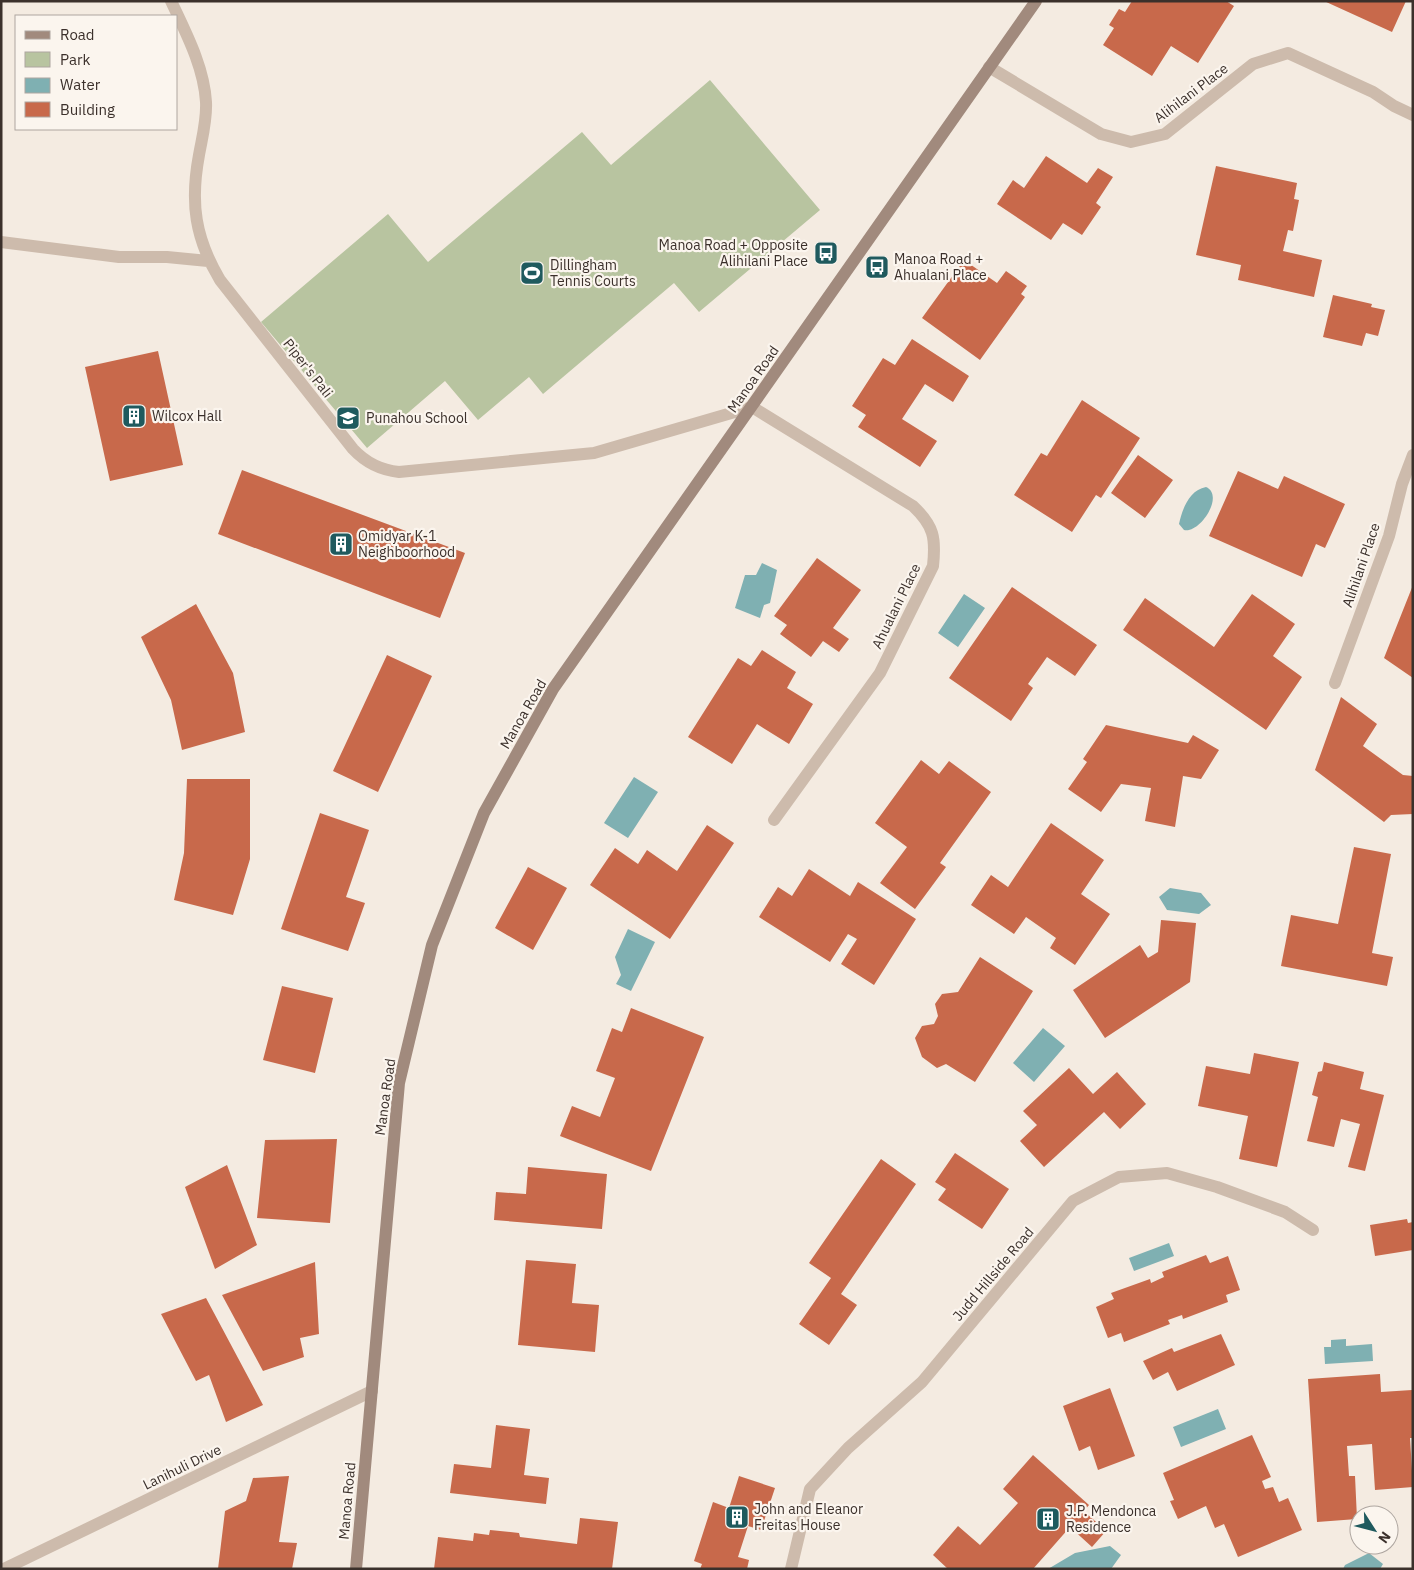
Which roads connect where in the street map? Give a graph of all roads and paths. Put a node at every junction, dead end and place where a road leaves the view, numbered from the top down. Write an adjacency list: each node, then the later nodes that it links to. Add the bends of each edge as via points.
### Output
1 (171, 1): 3 (street, Piper's Pali)
2 (1036, 1): 5 (main road, Manoa Road)
3 (177, 15)
4 (178, 16): 8 (street, Piper's Pali, via 205,92 205,117 194,196 195,218)
5 (989, 67): 6 (street, Alihilani Place, via 1101,134 1131,142 1165,134 1253,64 1288,53 1373,92); 9 (main road, Manoa Road)
6 (1413, 115)
7 (1, 242): 8 (street, via 119,257)
8 (208, 261): 9 (street, Piper's Pali, via 353,449 381,469 398,472 594,453)
9 (752, 407): 12 (street, Ahualani Place, via 913,506 926,518 935,549 933,566 880,673); 14 (main road, Manoa Road, via 553,689 484,813 432,945 400,1083)
10 (1413, 456): 11 (street, Alihilani Place, via 1389,536)
11 (1335, 683)
12 (774, 820)
13 (1313, 1230): 17 (street, Judd Hillside Road, via 1285,1212 1166,1173 1119,1176 1073,1201 922,1382 848,1448 810,1489)
14 (372, 1391): 15 (street, Lanihuli Drive); 16 (main road, Manoa Road)
15 (4, 1569)
16 (356, 1569)
17 (791, 1569)

